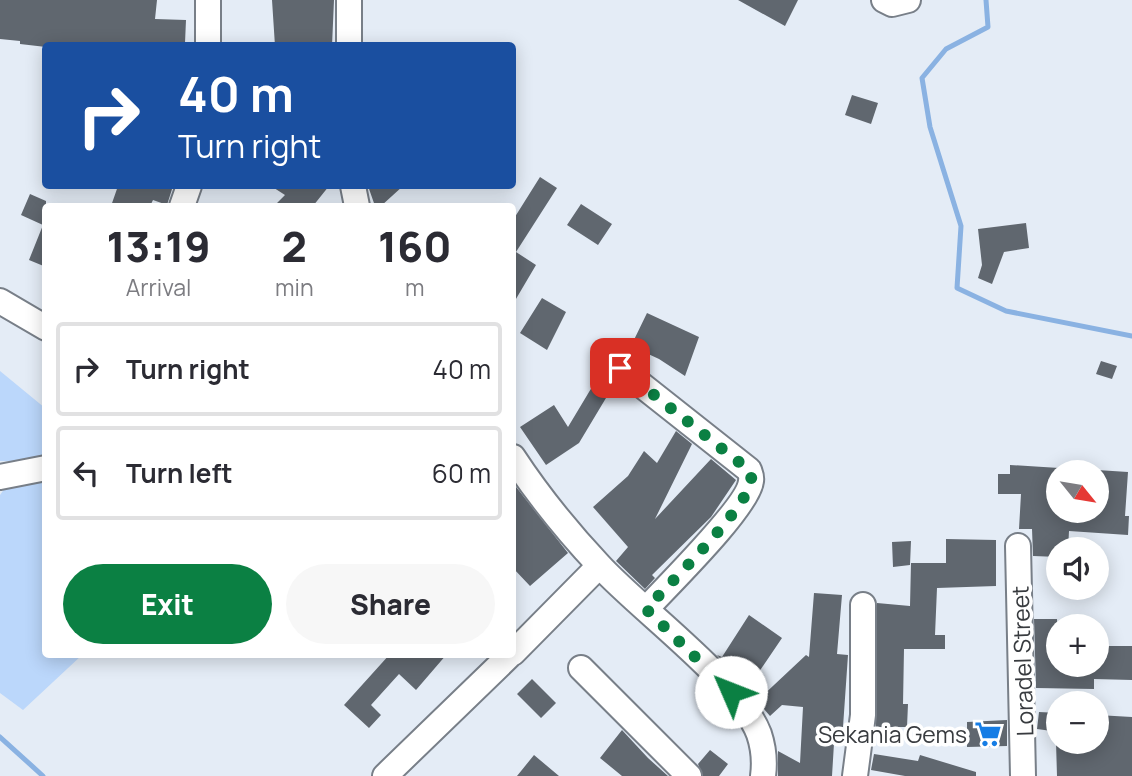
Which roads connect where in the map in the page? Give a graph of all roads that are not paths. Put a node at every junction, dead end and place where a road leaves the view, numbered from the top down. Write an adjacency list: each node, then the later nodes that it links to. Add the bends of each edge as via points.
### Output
1 (208, 0): 5 (street)
2 (349, 0): 6 (street)
3 (884, 0): 4 (street, via 892,4)
4 (908, 0)
5 (208, 42)
6 (349, 42)
7 (0, 301): 8 (street)
8 (42, 326)
9 (620, 368): 16 (street, via 751,476 732,514)
10 (516, 461): 14 (street)
11 (42, 469): 12 (street)
12 (0, 477)
13 (1018, 546): 24 (street, Loradel Street)
14 (600, 566): 16 (street); 17 (street)
15 (863, 605): 23 (street, via 863,715)
16 (646, 609): 22 (street, via 731,692 758,732 765,758)
17 (516, 650)
18 (508, 658): 20 (street)
19 (581, 668): 21 (street)
20 (385, 776)
21 (689, 776)
22 (763, 776)
23 (855, 776)
24 (1023, 776)

